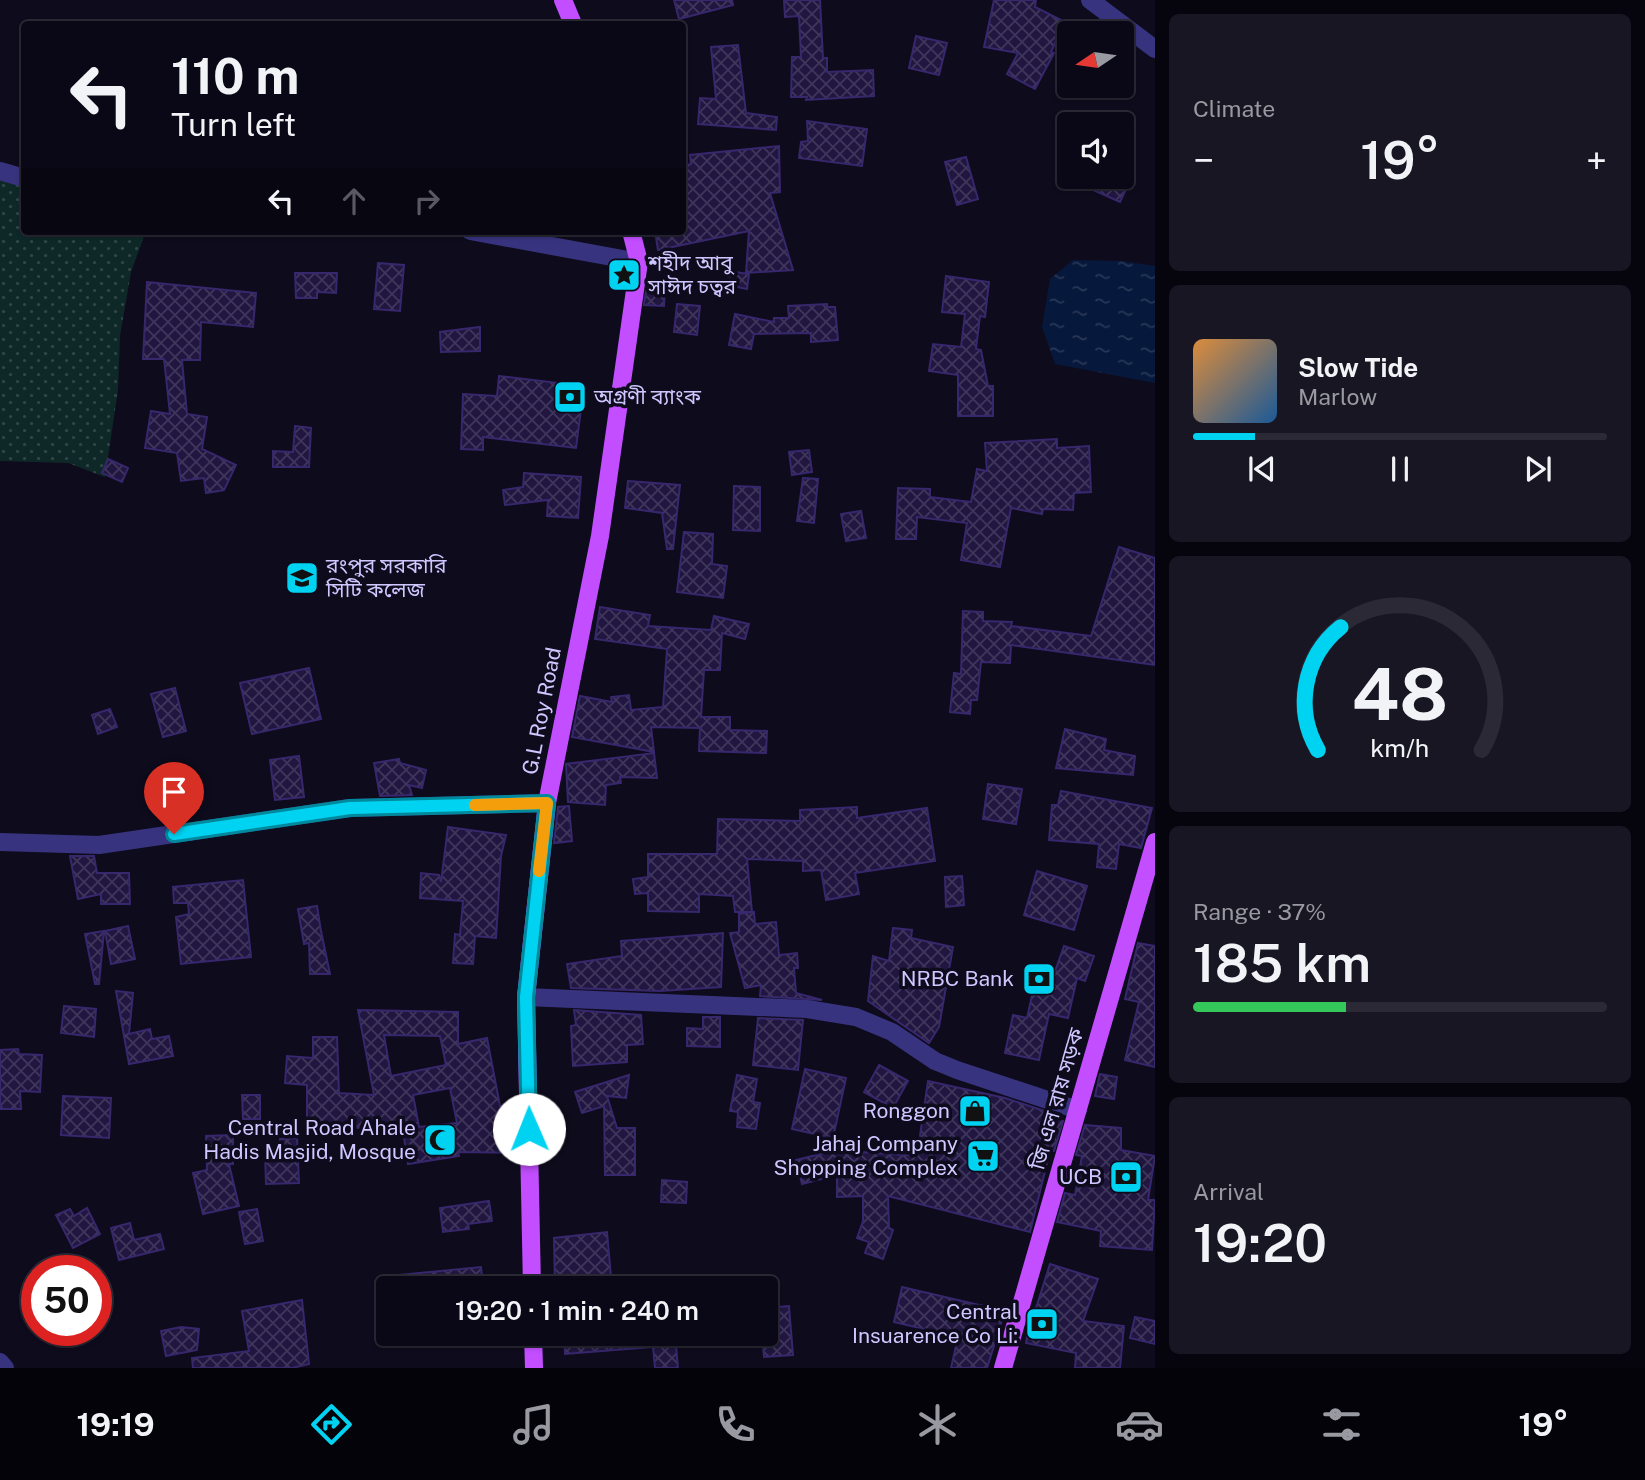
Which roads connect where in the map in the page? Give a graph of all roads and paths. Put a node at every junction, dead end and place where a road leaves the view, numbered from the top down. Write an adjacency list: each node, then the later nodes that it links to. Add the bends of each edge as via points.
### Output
1 (563, 0): 3 (main road)
2 (1090, 0): 4 (street)
3 (572, 21)
4 (1155, 49)
5 (0, 171): 6 (street)
6 (21, 177)
7 (492, 235): 9 (street)
8 (632, 235): 9 (main road, G.L Roy Road)
9 (639, 262): 10 (main road, G.L Roy Road, via 600,536)
10 (547, 803): 11 (street, via 350,808 99,845); 13 (main road, G.L Roy Road)
11 (0, 842)
12 (1155, 842): 14 (main road, জি এল রায় সড়ক)
13 (526, 997): 14 (street, via 807,1009 856,1017 957,1070); 15 (main road, G.L Roy Road)
14 (1078, 1110): 20 (main road, জি এল রায় সড়ক)
15 (533, 1276)
16 (533, 1346): 19 (main road)
17 (0, 1362): 18 (street)
18 (5, 1368)
19 (534, 1368)
20 (1003, 1368)

